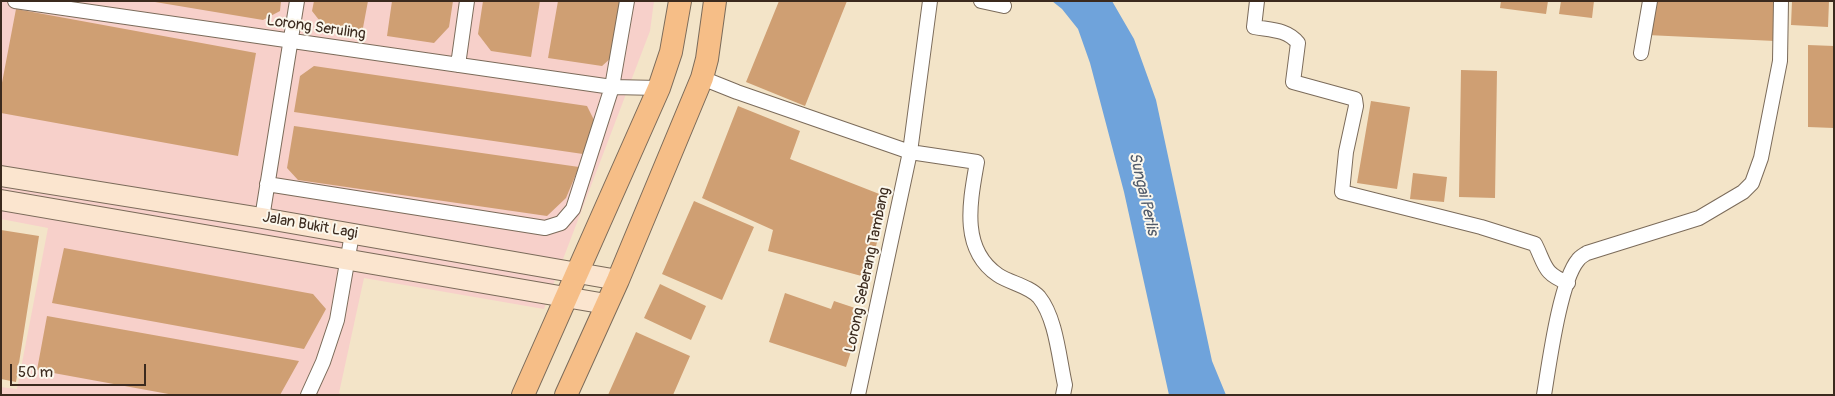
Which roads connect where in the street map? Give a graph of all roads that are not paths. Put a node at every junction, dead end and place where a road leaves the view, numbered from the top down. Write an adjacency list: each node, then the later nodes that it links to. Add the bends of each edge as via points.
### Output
1 (15, 1): 13 (street, Lorong Seruling)
2 (297, 1): 13 (street)
3 (467, 1): 15 (street)
4 (627, 1): 17 (street)
5 (680, 1): 18 (main road, via 671,52)
6 (715, 1): 16 (main road)
7 (930, 1): 19 (street, Lorong Seberang Tambang)
8 (981, 1): 12 (street)
9 (1257, 1): 28 (street, via 1254,27 1285,32 1298,43 1293,82 1355,99 1342,192 1535,244 1547,271)
10 (1650, 1): 14 (street)
11 (1781, 1): 28 (street, via 1780,61 1761,158 1752,183 1743,192 1699,218 1587,253 1578,260)
12 (1004, 6)
13 (291, 41): 15 (street, Lorong Seruling); 21 (street)
14 (1641, 53)
15 (458, 65): 17 (street, Lorong Seruling)
16 (702, 78): 19 (street); 27 (main road)
17 (612, 87): 18 (street, Lorong Seruling); 21 (street, via 573,209 561,223 545,228)
18 (659, 88): 26 (main road)
19 (910, 152): 34 (street, Lorong Seberang Tambang); 35 (street, via 977,162 971,211 972,240 984,265 1037,295 1048,310 1064,385)
20 (1, 176): 23 (street, Jalan Bukit Lagi)
21 (267, 184): 23 (street)
22 (1, 200): 25 (street, Jalan Bukit Lagi)
23 (262, 218): 24 (street, Jalan Bukit Lagi)
24 (352, 234): 25 (street); 26 (street, Jalan Bukit Lagi)
25 (347, 259): 29 (street, Jalan Bukit Lagi); 31 (street, via 337,320)
26 (577, 273): 27 (street, Jalan Bukit Lagi); 29 (main road)
27 (618, 280): 30 (main road)
28 (1568, 283): 36 (street)
29 (566, 297): 30 (street, Jalan Bukit Lagi); 32 (main road)
30 (606, 304): 33 (main road)
31 (308, 395)
32 (523, 395)
33 (566, 395)
34 (858, 395)
35 (1063, 395)
36 (1544, 395)

